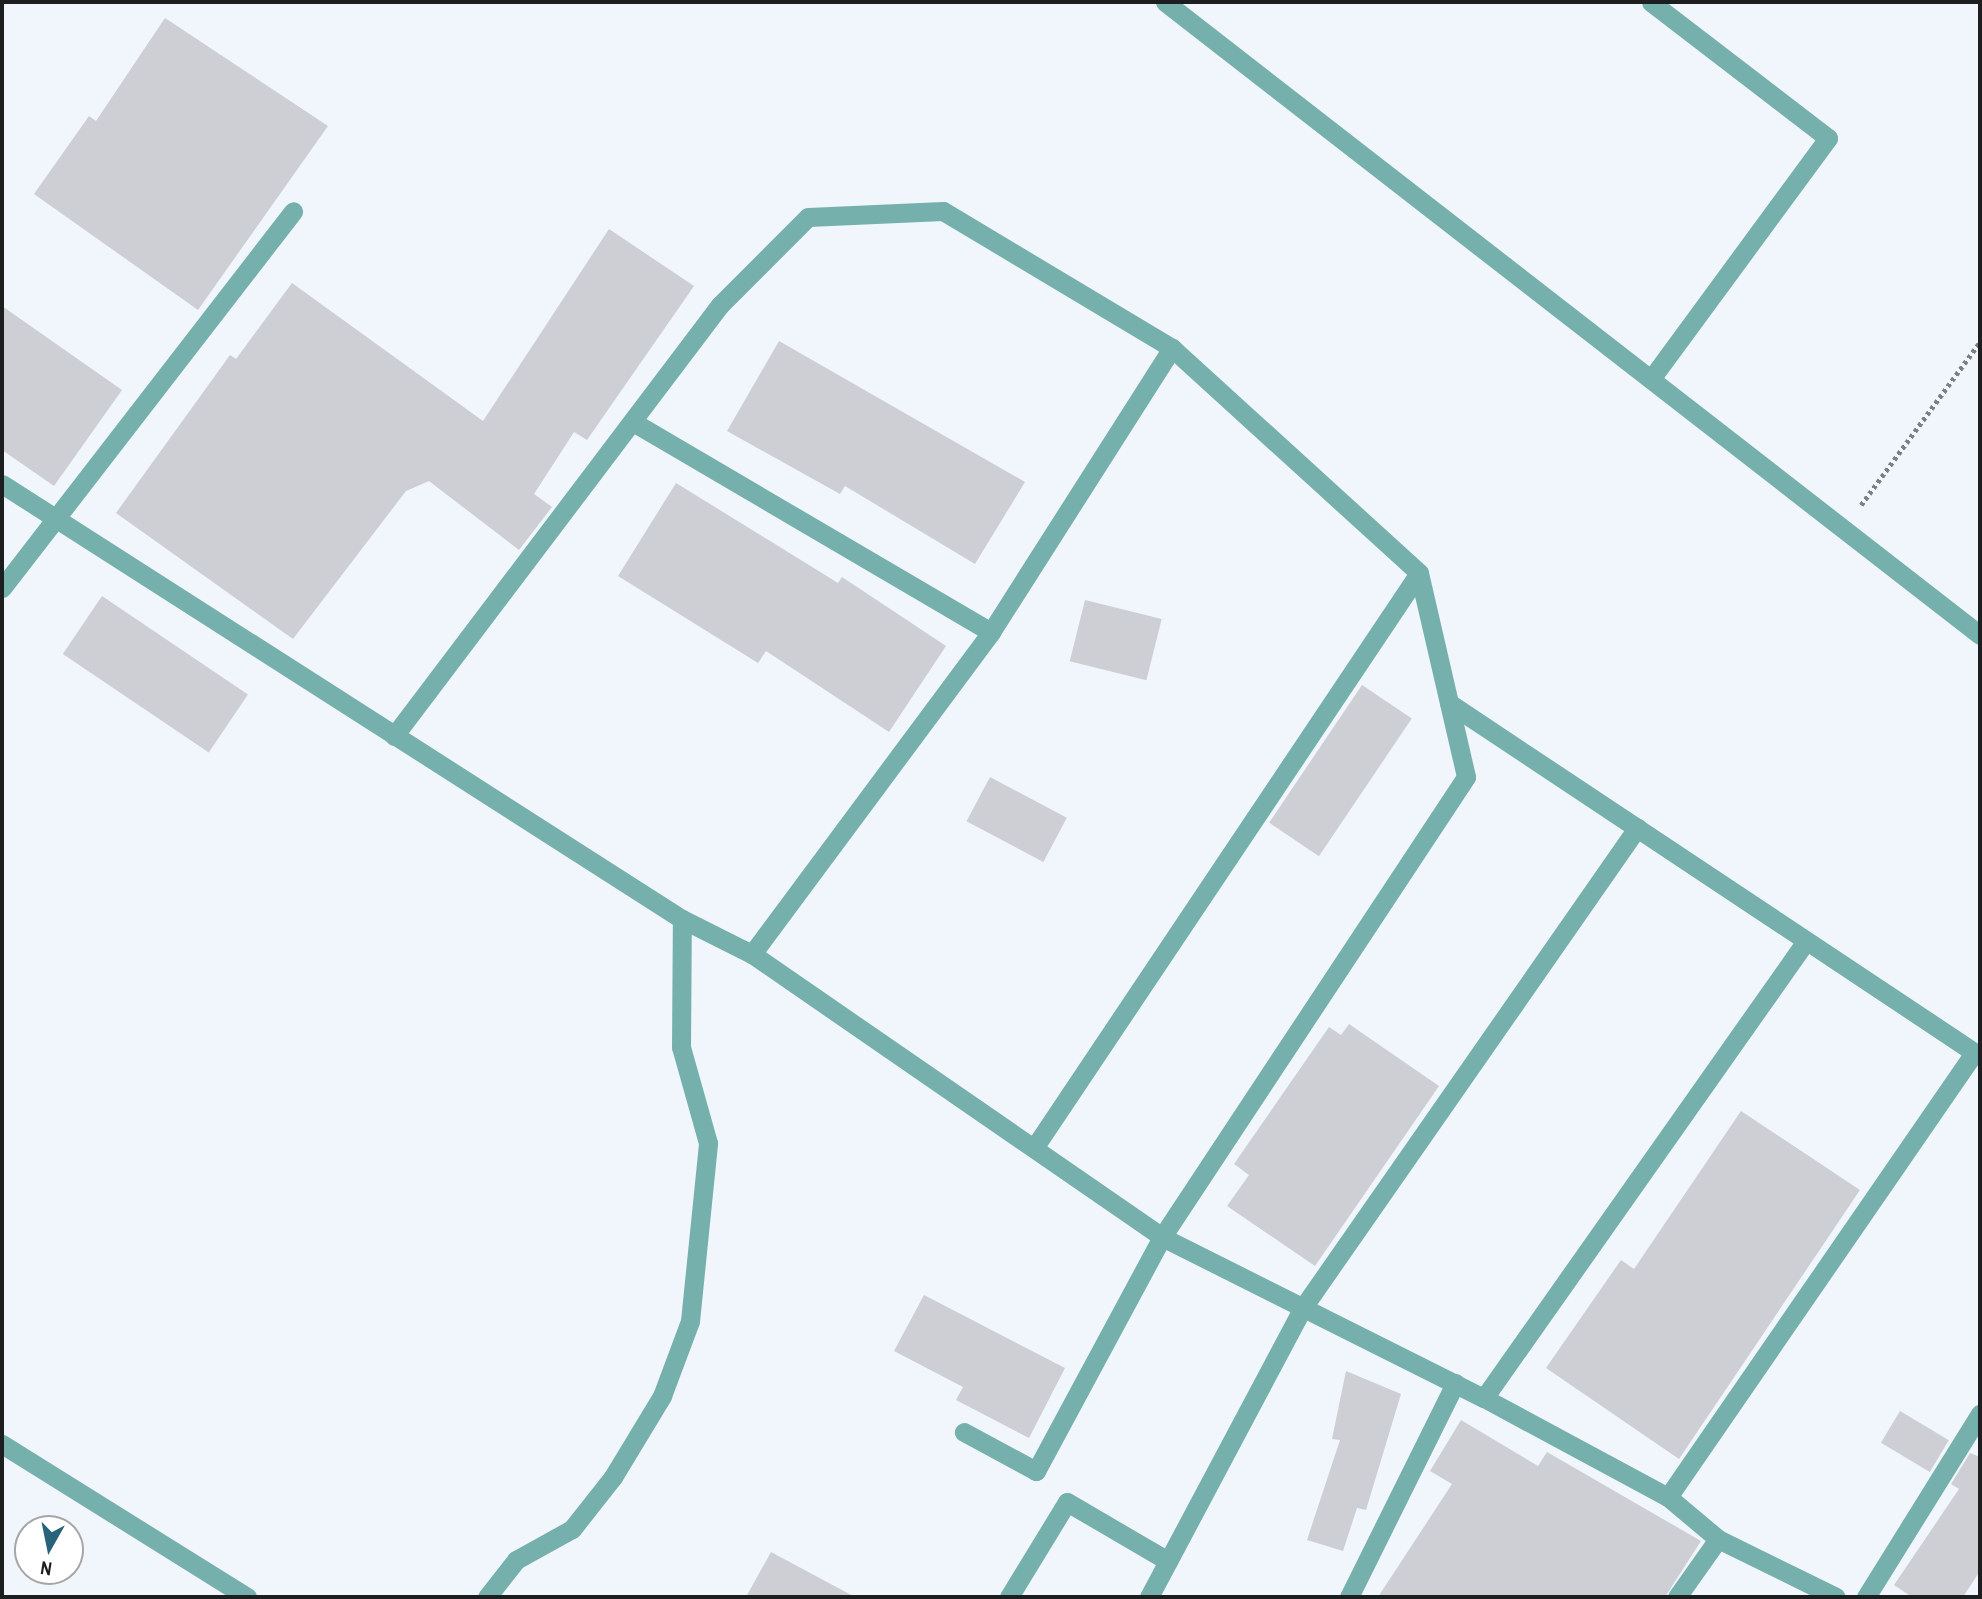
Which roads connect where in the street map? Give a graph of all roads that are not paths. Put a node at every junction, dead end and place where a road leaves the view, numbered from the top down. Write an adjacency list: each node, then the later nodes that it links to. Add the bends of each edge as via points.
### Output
1 (1165, 2): 5 (street)
2 (1651, 2): 5 (street, via 1828,138)
3 (293, 211): 8 (street)
4 (1172, 348): 6 (street, via 943,211 808,217 720,305); 9 (street); 11 (street)
5 (1651, 379): 12 (street)
6 (633, 422): 11 (street); 14 (street)
7 (2, 484): 8 (street)
8 (51, 520): 10 (street); 14 (street)
9 (1419, 573): 13 (street); 20 (street)
10 (2, 588)
11 (992, 632): 18 (street)
12 (1980, 635)
13 (1449, 703): 15 (street); 21 (street, via 1466,777)
14 (394, 736): 16 (street)
15 (1637, 828): 17 (street); 22 (street)
16 (682, 919): 18 (street); 32 (street, via 681,1047 708,1143 690,1321 662,1396 613,1477 572,1529 516,1560)
17 (1806, 941): 19 (street); 24 (street)
18 (752, 954): 20 (street)
19 (1977, 1055): 28 (street)
20 (1036, 1145): 21 (street)
21 (1162, 1237): 22 (street); 26 (street, via 1036,1471)
22 (1304, 1307): 23 (street); 30 (street)
23 (1455, 1383): 24 (street); 35 (street)
24 (1484, 1398): 28 (street)
25 (1980, 1414): 38 (street)
26 (964, 1432)
27 (2, 1444): 31 (street)
28 (1668, 1497): 29 (street)
29 (1718, 1539): 36 (street); 37 (street)
30 (1168, 1561): 33 (street, via 1067,1502); 34 (street)
31 (247, 1597)
32 (487, 1597)
33 (1009, 1597)
34 (1149, 1597)
35 (1349, 1597)
36 (1677, 1597)
37 (1836, 1597)
38 (1866, 1597)

